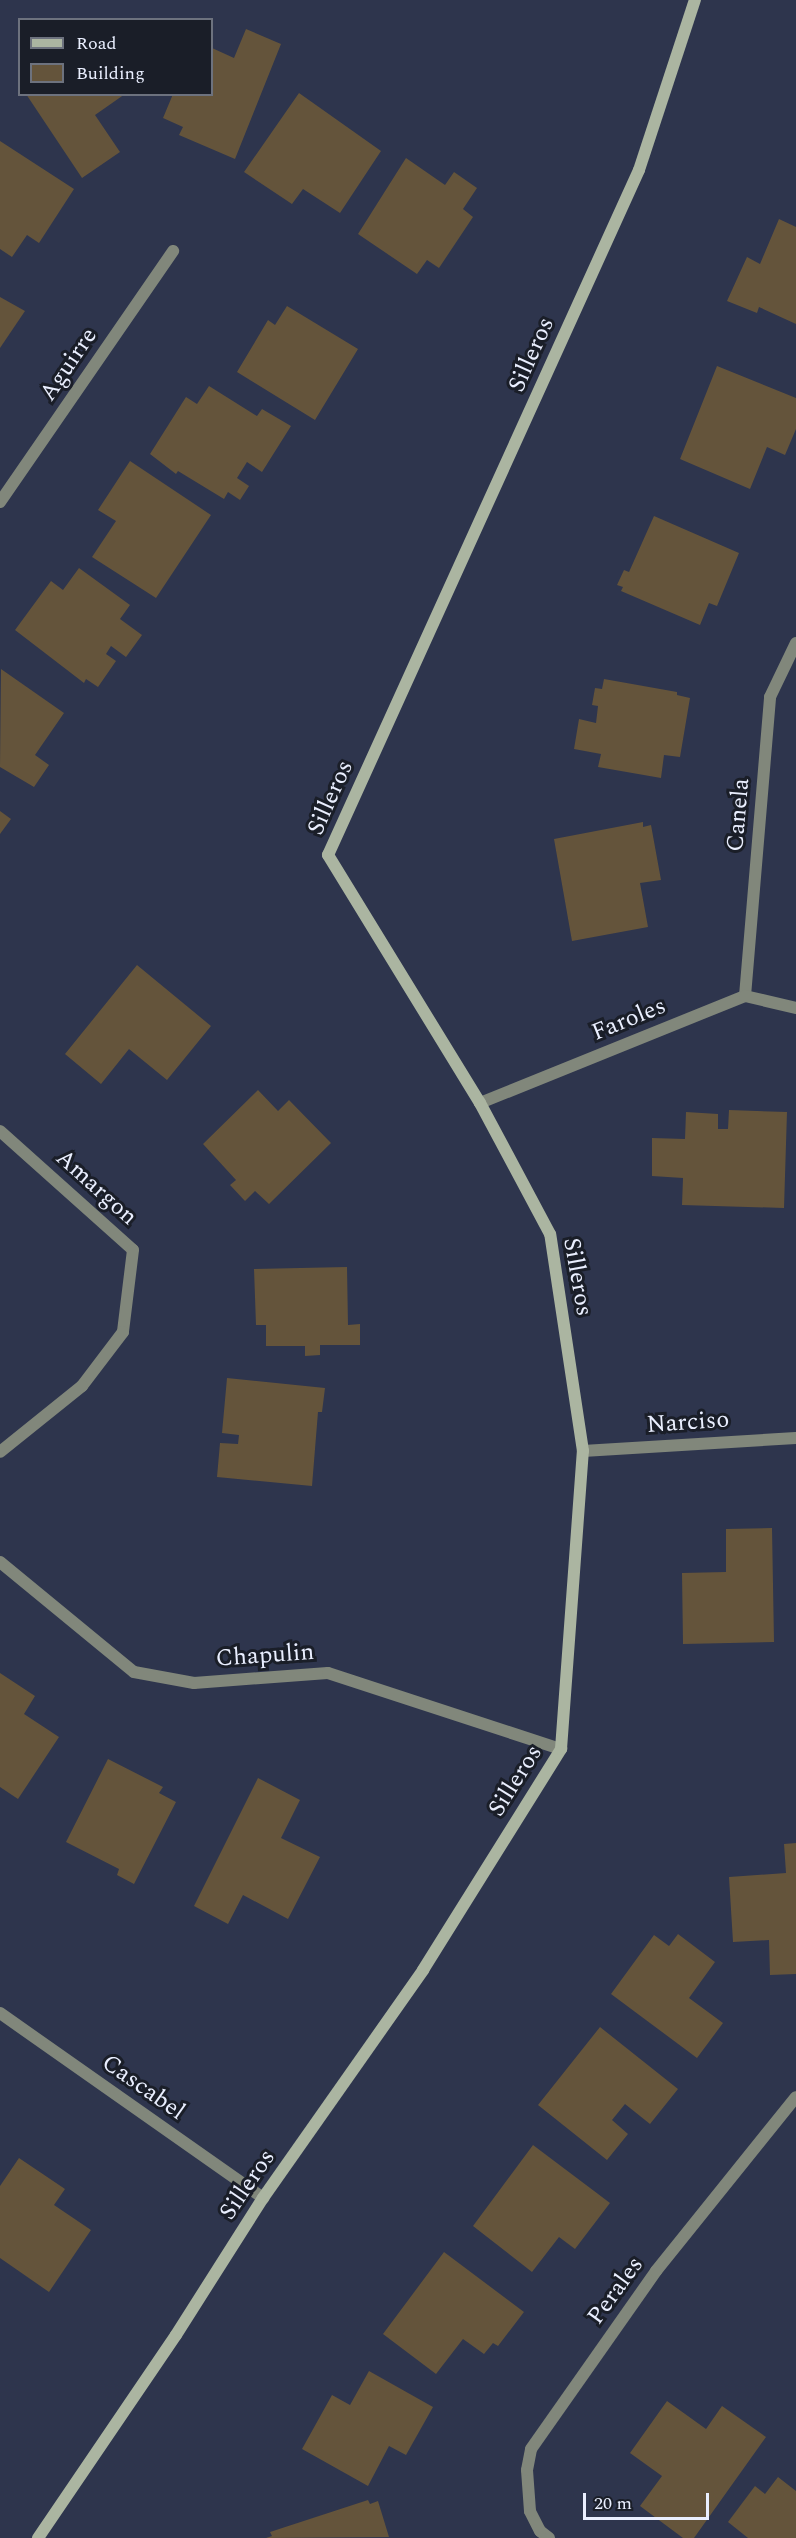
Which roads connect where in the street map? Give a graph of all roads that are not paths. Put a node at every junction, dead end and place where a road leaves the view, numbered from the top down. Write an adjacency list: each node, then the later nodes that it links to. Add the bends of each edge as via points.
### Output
1 (695, 0): 7 (street, Silleros, via 639,170 328,855)
2 (173, 251): 3 (street, Aguirre)
3 (0, 502)
4 (796, 643): 5 (street, Canela, via 770,697)
5 (745, 996): 6 (street); 7 (street, Faroles)
6 (796, 1008)
7 (480, 1103): 10 (street, Silleros, via 550,1234)
8 (0, 1131): 11 (street, Amargon, via 133,1250 123,1332 82,1386)
9 (796, 1438): 10 (street, Narciso)
10 (583, 1451): 13 (street, Silleros)
11 (0, 1452)
12 (0, 1562): 13 (street, Chapulin, via 134,1672 194,1683 328,1673)
13 (561, 1749): 16 (street, Silleros, via 423,1970)
14 (0, 2013): 16 (street, Cascabel)
15 (796, 2097): 17 (street, Perales, via 657,2271 531,2449 527,2470 530,2511)
16 (263, 2198): 18 (street, Silleros, via 176,2335)
17 (544, 2535)
18 (38, 2538)

